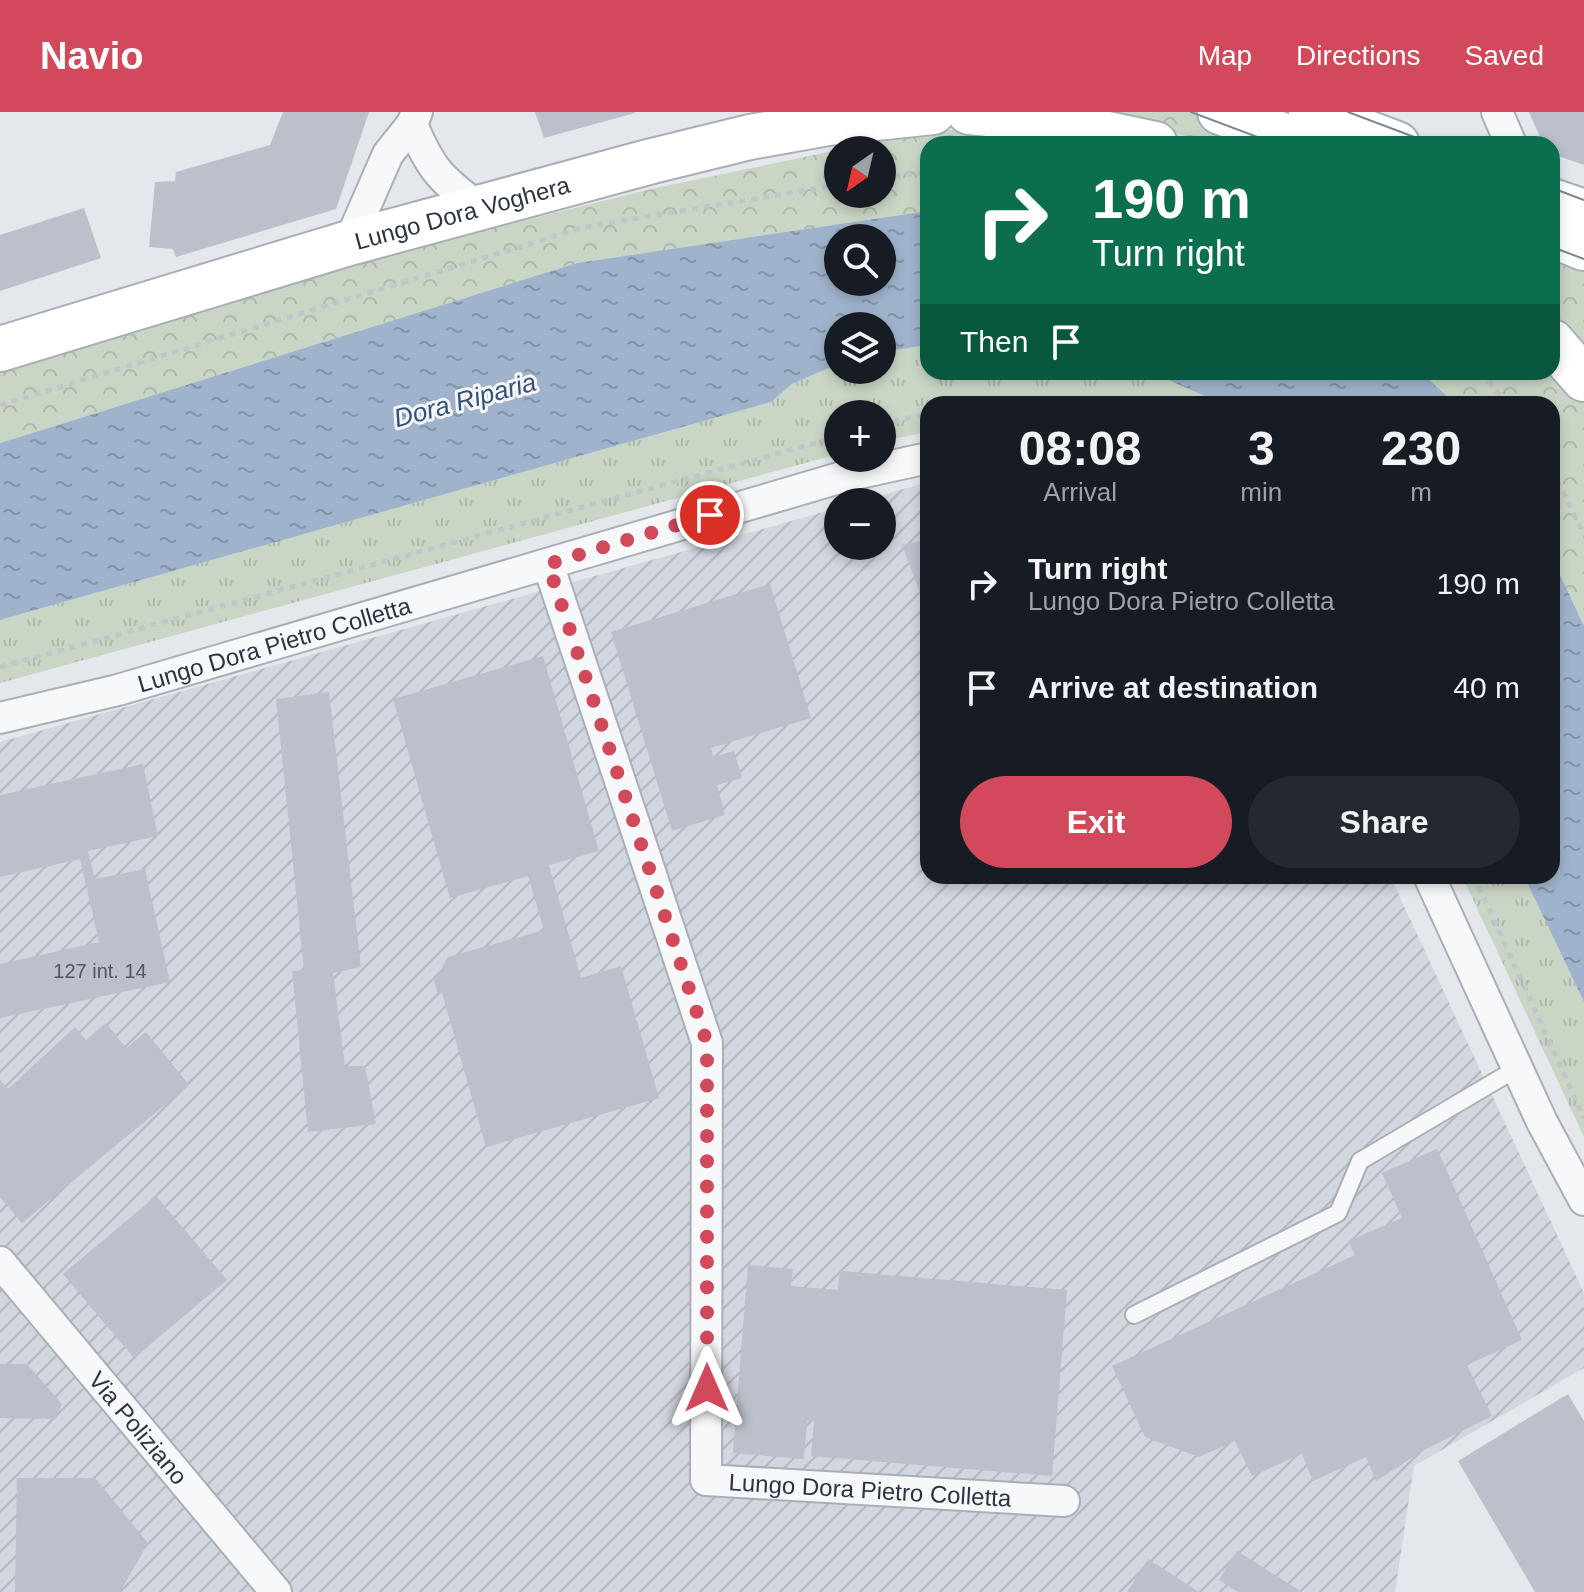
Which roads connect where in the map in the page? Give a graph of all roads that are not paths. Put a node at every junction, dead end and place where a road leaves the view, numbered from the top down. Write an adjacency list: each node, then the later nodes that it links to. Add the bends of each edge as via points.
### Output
1 (933, 112): 5 (street, Lungo Dora Voghera)
2 (969, 112): 8 (street)
3 (1220, 112): 7 (street)
4 (1497, 112): 10 (street)
5 (884, 114): 12 (street, Lungo Dora Voghera, via 750,137)
6 (414, 118): 12 (street, via 431,167); 15 (street, via 388,154)
7 (1324, 127): 9 (street)
8 (1117, 136)
9 (1363, 136)
10 (1508, 136)
11 (1560, 204): 13 (street)
12 (482, 210): 15 (street, Lungo Dora Voghera)
13 (1584, 212)
14 (1560, 238): 16 (street)
15 (349, 243): 17 (street, Lungo Dora Voghera)
16 (1584, 248)
17 (0, 349)
18 (1560, 351): 19 (street)
19 (1584, 379)
20 (920, 460): 21 (street, Lungo Dora Pietro Colletta, via 846,476)
21 (548, 564): 22 (street, Lungo Dora Pietro Colletta, via 133,686); 28 (street, Lungo Dora Pietro Colletta, via 707,1043 706,1480)
22 (0, 718)
23 (1433, 884): 24 (street)
24 (1516, 1069): 25 (street); 27 (lane, via 1360,1161 1338,1213)
25 (1584, 1200)
26 (0, 1262): 29 (street, Via Poliziano)
27 (1134, 1315)
28 (1064, 1501)
29 (276, 1592)

